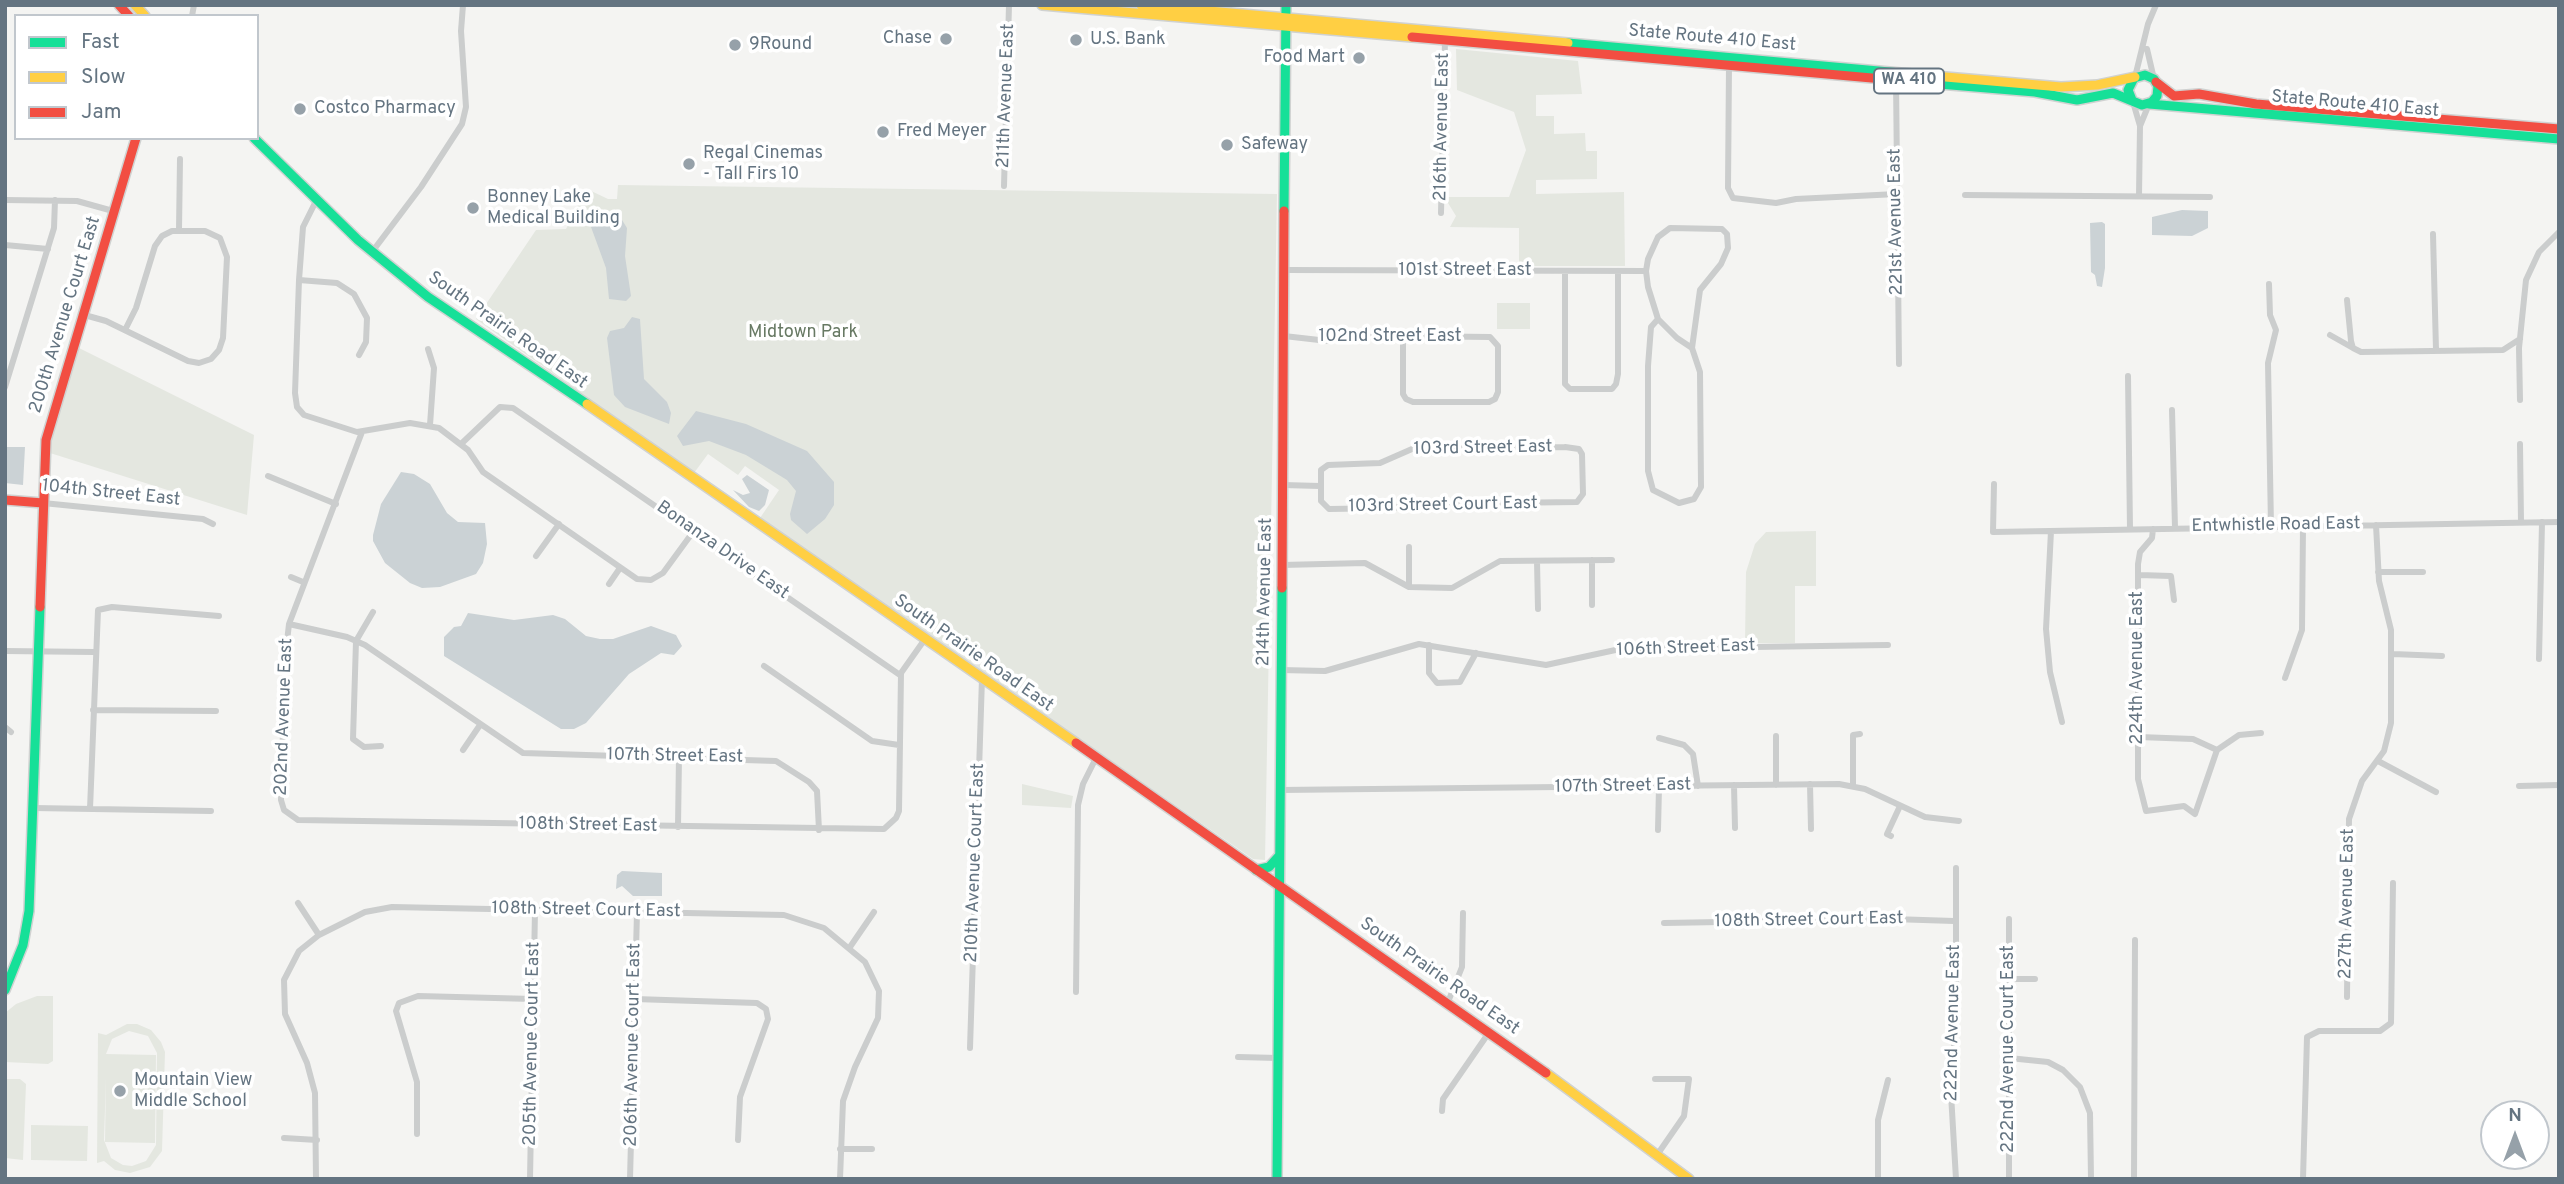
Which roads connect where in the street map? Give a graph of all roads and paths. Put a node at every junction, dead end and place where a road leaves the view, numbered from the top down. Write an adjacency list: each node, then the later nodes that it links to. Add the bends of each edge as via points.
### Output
1 (463, 5): 38 (street, via 466,107 462,124)
2 (1009, 5): 23 (street, 211th Avenue East)
3 (1042, 5): 8 (main road, WA 410)
4 (1141, 5): 7 (main road, WA 410)
5 (1286, 5): 7 (main road, 214th Avenue East)
6 (2156, 5): 9 (street)
7 (1286, 16): 8 (main road, 214th Avenue East); 11 (main road, State Route 410 East / WA 410)
8 (1286, 27): 10 (main road, State Route 410 East / WA 410); 39 (main road, 214th Avenue East)
9 (2146, 36): 12 (street); 14 (street)
10 (1445, 40): 11 (main road, State Route 410 East / WA 410); 32 (street, 216th Avenue East)
11 (1730, 61): 12 (main road, State Route 410 East / WA 410, via 2061,87); 13 (main road, State Route 410 East / WA 410); 24 (street, via 1728,188 1733,198 1776,203)
12 (2135, 77): 14 (main road, WA 410, via 2145,75); 15 (main road, via 2129,87)
13 (1896, 79): 15 (main road, State Route 410 East / WA 410, via 2077,100 2113,93); 24 (street, 221st Avenue East)
14 (2155, 81): 16 (main road, via 2157,96); 18 (main road, State Route 410 East / WA 410, via 2174,96 2199,94 2246,103)
15 (2132, 100): 16 (main road, WA 410); 17 (street)
16 (2149, 104): 17 (street); 19 (main road, State Route 410 East / WA 410)
17 (2140, 126): 26 (street)
18 (2559, 129)
19 (2559, 139)
20 (135, 140): 31 (main road, 200th Avenue Court East)
21 (256, 140): 30 (main road, South Prairie Road East)
22 (180, 159): 33 (street)
23 (1004, 186)
24 (1897, 194): 58 (street, 221st Avenue East)
25 (1965, 195): 26 (street)
26 (2139, 197): 27 (street)
27 (2210, 197)
28 (5, 200): 29 (street)
29 (55, 200): 31 (street); 37 (street)
30 (316, 201): 38 (main road, South Prairie Road East); 43 (street, via 303,227)
31 (113, 211): 46 (main road, 200th Avenue Court East)
32 (1441, 213)
33 (178, 230): 48 (street, via 162,236 155,246); 48 (street, via 205,231 220,238 227,257 219,351 211,359 188,361)
34 (2559, 232): 52 (street, via 2539,252 2529,272)
35 (2433, 234): 56 (street)
36 (5, 245): 37 (street)
37 (48, 249): 60 (street)
38 (372, 252): 108 (main road, South Prairie Road East, via 428,297)
39 (1285, 270): 40 (street, 101st Street East); 50 (main road, 214th Avenue East)
40 (1565, 271): 41 (street, 101st Street East); 41 (street, via 1565,384 1572,389 1612,389 1616,384)
41 (1618, 271): 42 (street, 101st Street East)
42 (1646, 271): 47 (street); 53 (street, via 1661,233 1679,226 1722,229 1727,234 1726,254 1697,298)
43 (299, 280): 57 (street, via 337,283 354,294 367,318 366,342); 64 (street, via 295,400 301,413 313,419)
44 (2269, 284): 81 (street, via 2270,315 2276,330 2268,363)
45 (2347, 300): 54 (street)
46 (81, 314): 48 (street); 73 (main road, 200th Avenue Court East, via 50,422)
47 (1658, 319): 53 (street); 53 (street, via 1651,327 1649,480 1667,499 1687,502 1699,495 1701,487 1701,385)
48 (125, 330)
49 (2330, 335): 54 (street)
50 (1284, 336): 51 (street, 102nd Street East, via 1328,341); 69 (main road, 214th Avenue East)
51 (1403, 336): 51 (street, 102nd Street East, via 1495,339 1495,399 1405,399)
52 (2520, 339): 56 (street, via 2503,350); 61 (street)
53 (1692, 348)
54 (2353, 348): 56 (street, via 2361,352)
55 (428, 349): 63 (street, via 434,368)
56 (2436, 350)
57 (359, 355)
58 (1899, 364)
59 (2128, 376): 84 (street)
60 (5, 387)
61 (2520, 400)
62 (2172, 410): 83 (street)
63 (430, 425): 64 (street, via 397,424); 65 (street)
64 (362, 432): 74 (street, 202nd Avenue East)
65 (461, 444): 79 (street, via 483,472); 87 (street, Bonanza Drive East, via 505,406 524,414)
66 (2520, 444): 75 (street)
67 (268, 476): 74 (street)
68 (1994, 484): 86 (street, Entwhistle Road East, via 1993,532)
69 (1283, 485): 70 (street); 93 (main road, 214th Avenue East)
70 (1320, 486): 72 (street, 103rd Street Court East, via 1321,500 1329,509); 72 (street, 103rd Street East, via 1323,467 1380,463 1405,450 1565,447 1581,452 1583,494)
71 (5, 500): 73 (main road, 104th Street East)
72 (1577, 502)
73 (43, 503): 78 (street, 104th Street East, via 203,519); 113 (main road, 200th Avenue Court East)
74 (337, 503): 99 (street, 202nd Avenue East)
75 (2521, 522): 76 (street, Entwhistle Road East); 80 (street, Entwhistle Road East)
76 (2542, 522): 77 (street, Entwhistle Road East); 118 (street)
77 (2559, 522)
78 (213, 524)
79 (559, 524): 89 (street); 94 (street)
80 (2376, 525): 82 (street, Entwhistle Road East); 95 (street, 227th Avenue East)
81 (2271, 526): 82 (street, Entwhistle Road East); 83 (street, Entwhistle Road East)
82 (2303, 526): 123 (street, via 2302,630)
83 (2175, 528): 85 (street, Entwhistle Road East)
84 (2130, 529): 85 (street, Entwhistle Road East); 86 (street, Entwhistle Road East)
85 (2153, 529): 97 (street, 224th Avenue East, via 2140,552)
86 (2051, 531): 126 (street, via 2046,629)
87 (693, 532): 94 (street, via 657,577 637,579); 121 (street, Bonanza Drive East)
88 (1409, 547): 101 (street)
89 (536, 556)
90 (1592, 560): 91 (street); 92 (street); 103 (street)
91 (1612, 560)
92 (1537, 561): 101 (street, via 1500,561 1458,587); 104 (street)
93 (1282, 565): 101 (street, via 1365,563); 120 (main road, 214th Avenue East)
94 (620, 568): 100 (street)
95 (2378, 572): 96 (street); 116 (street, 227th Avenue East)
96 (2423, 572)
97 (2139, 575): 102 (street, via 2171,576); 131 (street, 224th Avenue East)
98 (291, 578): 99 (street)
99 (303, 582): 107 (street, 202nd Avenue East)
100 (609, 584)
101 (1409, 587)
102 (2174, 600)
103 (1592, 605)
104 (1538, 609)
105 (373, 612): 109 (street)
106 (219, 616): 114 (street, via 99,608)
107 (289, 624): 109 (street); 154 (street, 202nd Avenue East, via 281,800)
108 (925, 639): 121 (street); 122 (main road, South Prairie Road East)
109 (356, 640): 127 (street); 134 (street, via 353,739 363,747)
110 (1429, 645): 115 (street, 106th Street East); 115 (street, via 1429,673 1437,683 1460,682); 120 (street, 106th Street East, via 1325,671)
111 (1888, 645): 115 (street, 106th Street East, via 1620,649 1552,665)
112 (5, 651): 113 (street)
113 (40, 652): 114 (street); 151 (main road, 200th Avenue Court East)
114 (94, 652): 124 (street)
115 (1476, 653)
116 (2393, 654): 117 (street); 139 (street, 227th Avenue East, via 2390,733)
117 (2442, 656)
118 (2539, 659)
119 (764, 666): 133 (street, via 872,741)
120 (1281, 670): 148 (main road, 214th Avenue East)
121 (900, 675): 133 (street)
122 (982, 678): 138 (main road, South Prairie Road East); 189 (street, 210th Avenue Court East)
123 (2285, 678)
124 (93, 710): 125 (street); 152 (street)
125 (216, 711)
126 (2062, 722)
127 (480, 725): 135 (street); 137 (street, 107th Street East, via 523,752)
128 (2262, 733): 136 (street, via 2239,735)
129 (1860, 734): 145 (street, via 1853,735)
130 (1776, 736): 141 (street)
131 (2139, 737): 136 (street, via 2193,739); 136 (street, 224th Avenue East, via 2139,793 2146,811 2184,806 2195,814)
132 (1660, 738): 143 (street, via 1693,754)
133 (899, 745): 159 (street, 108th Street East, via 899,811 891,825 873,831)
134 (382, 746)
135 (463, 750)
136 (2217, 750)
137 (679, 756): 156 (street); 159 (street, 107th Street East, via 771,759 816,790)
138 (1096, 758): 164 (main road, South Prairie Road East); 183 (street, via 1083,784 1077,814)
139 (2378, 761): 149 (street); 184 (street, 227th Avenue East, via 2362,781 2349,818)
140 (1810, 784): 141 (street, 107th Street East); 145 (street, 107th Street East); 158 (street)
141 (1776, 785): 144 (street, 107th Street East)
142 (2559, 785): 146 (street)
143 (1698, 786): 144 (street, 107th Street East); 147 (street, 107th Street East)
144 (1734, 786): 157 (street)
145 (1853, 786): 150 (street, 107th Street East)
146 (2519, 786)
147 (1659, 787): 148 (street, 107th Street East); 160 (street)
148 (1280, 790): 162 (main road, 214th Avenue East)
149 (2436, 792)
150 (1900, 806): 155 (street, 107th Street East, via 1926,817); 161 (street, via 1887,834)
151 (34, 808): 152 (street); 182 (main road, 200th Avenue Court East, via 26,930)
152 (90, 809): 153 (street)
153 (211, 811)
154 (286, 812): 156 (street, 108th Street East, via 306,821)
155 (1959, 821)
156 (678, 827): 159 (street, 108th Street East)
157 (1735, 828)
158 (1811, 829)
159 (819, 830)
160 (1658, 830)
161 (1891, 836)
162 (1279, 856): 164 (main road, via 1269,867); 166 (main road, 214th Avenue East)
163 (1956, 868): 175 (street, 222nd Avenue East)
164 (1256, 870): 166 (main road, South Prairie Road East)
165 (2393, 883): 214 (street, via 2391,1023 2380,1031 2313,1032 2304,1042)
166 (1279, 886): 167 (main road, South Prairie Road East); 170 (main road, 214th Avenue East)
167 (1297, 898): 170 (main road); 187 (main road, South Prairie Road East)
168 (298, 903): 177 (street)
169 (535, 910): 171 (street, 108th Street Court East); 177 (street, 108th Street Court East, via 381,908 354,915); 185 (street, 205th Avenue Court East)
170 (1279, 911): 191 (main road, 214th Avenue East)
171 (637, 912): 179 (street, 108th Street Court East, via 790,916 824,928); 186 (street, 206th Avenue Court East)
172 (874, 912): 179 (street)
173 (1463, 913): 187 (street, via 1462,967)
174 (2009, 919): 180 (street, 222nd Avenue Court East)
175 (1954, 922): 176 (street, 108th Street Court East); 210 (street, 222nd Avenue East, via 1956,1016 1951,1094)
176 (1664, 923)
177 (319, 935): 198 (street, 108th Street Court East, via 293,959 282,997 312,1077)
178 (2135, 940): 213 (street)
179 (850, 947): 200 (street, 108th Street Court East, via 876,978 880,1005 843,1101)
180 (2009, 979): 181 (street); 192 (street, 222nd Avenue Court East)
181 (2035, 979)
182 (5, 990)
183 (1076, 992)
184 (2347, 997)
185 (533, 999): 196 (street, via 418,996 400,1002 396,1011 417,1082); 204 (street, 205th Avenue Court East)
186 (635, 999): 199 (street, via 757,1003 768,1011 740,1097); 205 (street, 206th Avenue Court East)
187 (1448, 1002): 188 (main road, South Prairie Road East)
188 (1490, 1031): 195 (street, via 1443,1100); 202 (main road, South Prairie Road East)
189 (970, 1048)
190 (1238, 1057): 191 (street)
191 (1278, 1058): 207 (main road, 214th Avenue East)
192 (2009, 1058): 211 (street, 222nd Avenue Court East); 212 (street, via 2037,1059 2059,1067 2076,1082 2087,1100 2091,1125)
193 (1655, 1079): 202 (street, via 1689,1079 1684,1116)
194 (1888, 1080): 209 (street, via 1878,1120)
195 (1442, 1111)
196 (417, 1134)
197 (284, 1138): 198 (street)
198 (317, 1140): 203 (street, 108th Street Court East)
199 (738, 1140)
200 (840, 1149): 201 (street); 206 (street, 108th Street Court East)
201 (872, 1149)
202 (1657, 1155): 208 (main road, South Prairie Road East)
203 (316, 1179)
204 (530, 1179)
205 (631, 1179)
206 (839, 1179)
207 (1277, 1179)
208 (1689, 1179)
209 (1878, 1179)
210 (1956, 1179)
211 (2009, 1179)
212 (2091, 1179)
213 (2134, 1179)
214 (2303, 1179)

